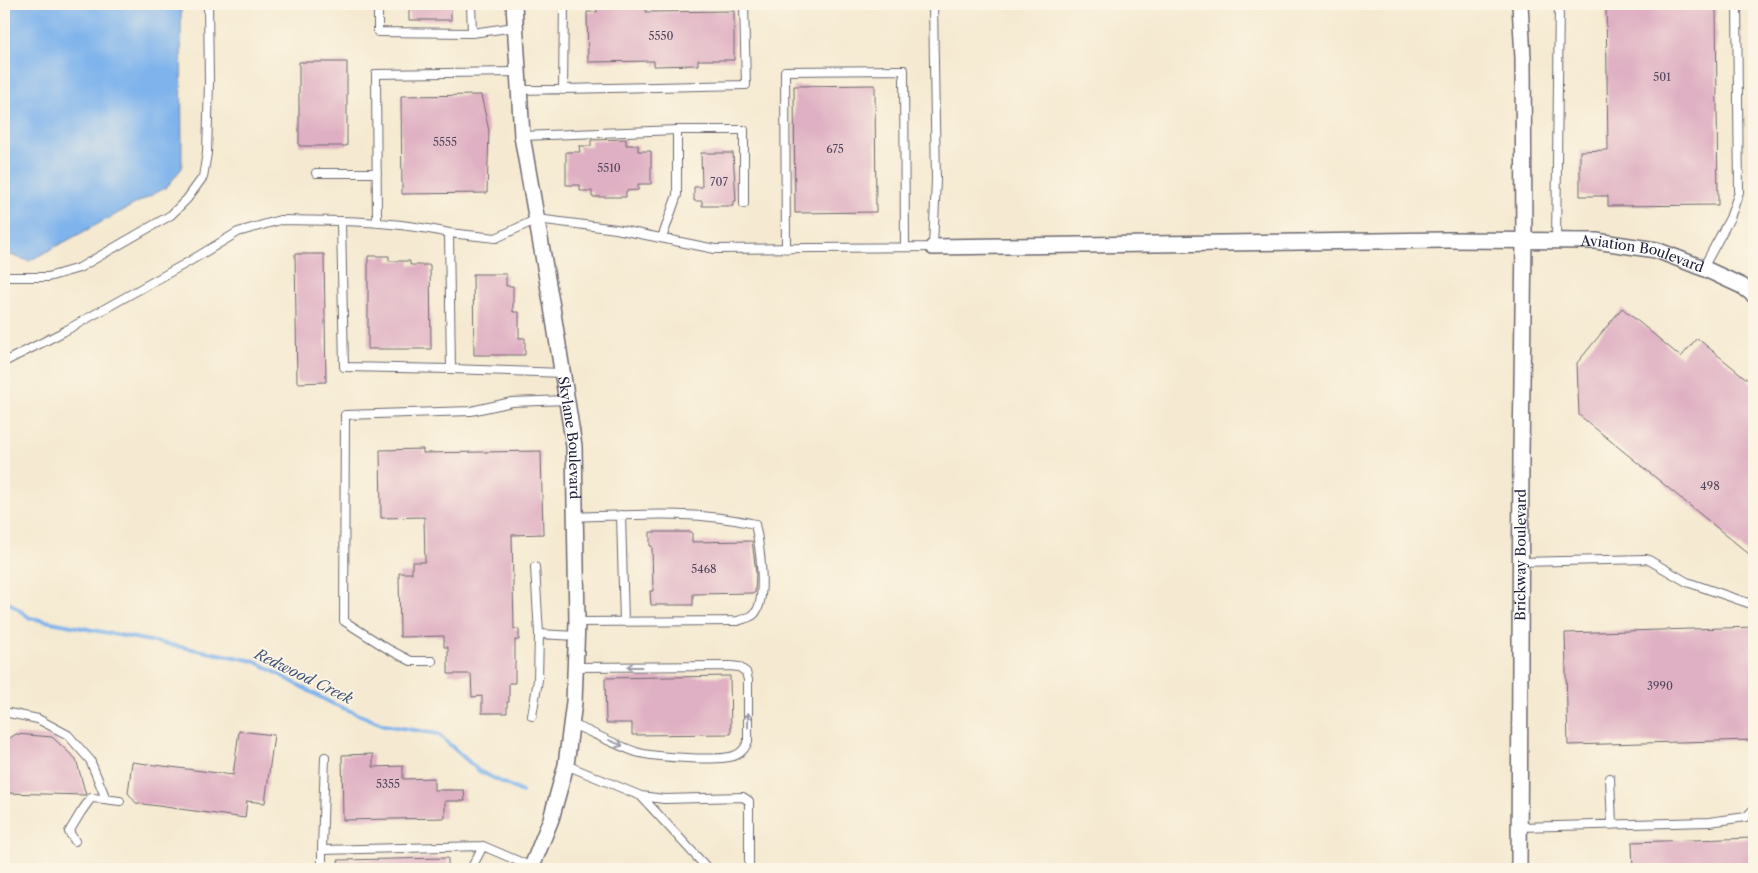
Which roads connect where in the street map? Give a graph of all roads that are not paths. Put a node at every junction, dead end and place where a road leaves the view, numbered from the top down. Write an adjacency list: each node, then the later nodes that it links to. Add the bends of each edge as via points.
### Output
1 (208, 4): 32 (lane, via 209,82 204,177 171,215 79,268 48,277)
2 (378, 4): 12 (lane, via 378,32)
3 (471, 4): 12 (lane)
4 (514, 4): 11 (street, Skylane Boulevard)
5 (564, 4): 15 (lane)
6 (744, 4): 15 (lane, via 746,85)
7 (932, 4): 28 (lane, via 936,180)
8 (1520, 4): 26 (street, Brickway Boulevard)
9 (1558, 4): 27 (lane)
10 (1737, 4): 31 (lane, via 1739,192 1730,218)
11 (516, 27): 12 (lane); 13 (street, Skylane Boulevard)
12 (472, 33)
13 (518, 72): 14 (street, Skylane Boulevard); 19 (lane, via 376,74)
14 (519, 90): 15 (lane); 17 (street, Skylane Boulevard)
15 (563, 90)
16 (676, 130): 17 (lane); 20 (lane, via 744,130); 25 (lane, via 676,195)
17 (522, 136): 21 (street, Skylane Boulevard)
18 (316, 173): 19 (lane)
19 (377, 173): 23 (lane)
20 (744, 204)
21 (537, 219): 24 (lane, via 496,238); 25 (lane); 36 (street, Skylane Boulevard)
22 (341, 221): 23 (lane); 34 (lane, via 280,220 238,232 190,262); 35 (lane, via 344,367)
23 (377, 222): 24 (lane)
24 (449, 233): 35 (lane)
25 (662, 238): 30 (lane, via 716,248)
26 (1524, 241): 27 (street, Aviation Boulevard); 28 (street, Aviation Boulevard); 40 (street, Brickway Boulevard)
27 (1556, 241): 31 (street, Aviation Boulevard, via 1596,241 1656,250)
28 (933, 246): 29 (lane)
29 (905, 247): 30 (lane); 30 (lane, via 904,70 785,71)
30 (786, 248)
31 (1703, 268): 33 (street, Aviation Boulevard)
32 (4, 277)
33 (1754, 295)
34 (4, 362)
35 (451, 369): 36 (lane)
36 (563, 373): 37 (street, Skylane Boulevard)
37 (567, 400): 39 (street, Skylane Boulevard, via 574,446); 46 (lane, via 512,402 471,411 345,415 344,621 411,661)
38 (621, 515): 39 (lane); 43 (lane); 43 (lane, via 731,518 755,524 760,546 760,604 753,615 738,621)
39 (575, 517): 44 (street, Skylane Boulevard)
40 (1521, 562): 42 (lane, via 1647,559 1687,582); 59 (street, Brickway Boulevard)
41 (535, 567): 45 (lane)
42 (1754, 605)
43 (624, 622): 44 (lane)
44 (577, 629): 45 (lane); 47 (street, Skylane Boulevard)
45 (539, 634): 49 (lane, via 538,680)
46 (432, 660)
47 (575, 667): 50 (street, Skylane Boulevard); 50 (lane, one-way to 47, via 636,752 656,757 736,756 745,750 748,741 748,680 746,672 739,667)
48 (4, 712): 55 (lane, via 38,719 68,736 90,760)
49 (532, 716)
50 (572, 724): 52 (street, Skylane Boulevard)
51 (325, 757): 62 (lane)
52 (566, 766): 54 (lane); 63 (street, Skylane Boulevard, via 551,820)
53 (1610, 778): 58 (lane)
54 (641, 796): 66 (lane); 67 (lane, via 664,799 743,798 749,802)
55 (104, 799): 56 (lane); 60 (lane, via 91,798 80,812 69,832)
56 (120, 801)
57 (1754, 810): 58 (lane, via 1746,817 1709,822)
58 (1612, 825): 59 (lane)
59 (1519, 827): 68 (street, Brickway Boulevard)
60 (75, 841)
61 (483, 846): 62 (lane); 63 (lane); 65 (lane)
62 (322, 850): 64 (lane)
63 (532, 868)
64 (322, 869)
65 (471, 869)
66 (708, 869)
67 (749, 869)
68 (1519, 869)

